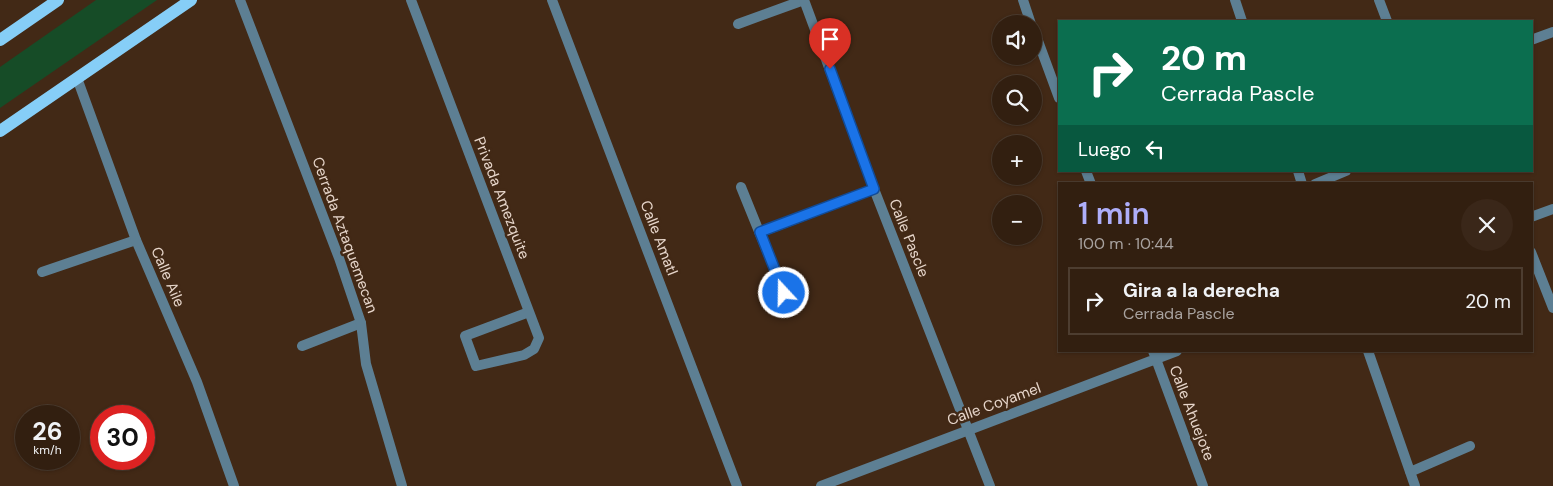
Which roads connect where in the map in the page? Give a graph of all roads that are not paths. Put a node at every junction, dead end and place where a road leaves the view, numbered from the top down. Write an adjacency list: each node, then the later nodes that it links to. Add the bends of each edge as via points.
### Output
1 (58, 0): 16 (main road)
2 (191, 0): 18 (main road)
3 (240, 0): 34 (street, Cerrada Aztaquemecan, via 340,258)
4 (411, 0): 33 (street, Privada Amezquite)
5 (552, 0): 44 (street, Calle Amatl)
6 (804, 0): 13 (street); 24 (street, Calle Pascle)
7 (1022, 0): 10 (street)
8 (1235, 0): 11 (street)
9 (1379, 0): 12 (street)
10 (1028, 15)
11 (1242, 20)
12 (1387, 20)
13 (738, 24)
14 (1553, 32): 15 (street)
15 (1533, 39)
16 (0, 40)
17 (1042, 52): 19 (street)
18 (77, 78): 20 (main road); 28 (street, Calle Aile)
19 (1058, 95)
20 (0, 131)
21 (1344, 172): 22 (street)
22 (1320, 182)
23 (741, 187): 27 (street)
24 (874, 189): 27 (street); 39 (street, Calle Pascle)
25 (1553, 209): 26 (street)
26 (1533, 216)
27 (760, 232): 31 (street)
28 (136, 240): 30 (street); 42 (street, Calle Aile, via 197,382)
29 (1533, 257): 32 (street)
30 (42, 272)
31 (784, 293)
32 (1553, 308)
33 (529, 312): 33 (street, Privada Amezquite, via 539,338 534,349 524,355 476,366 465,336)
34 (361, 323): 35 (street); 43 (street, Cerrada Aztaquemecan, via 366,364)
35 (302, 346)
36 (1172, 352): 38 (street, Calle Coyamel)
37 (1368, 352): 41 (street)
38 (1154, 355): 39 (street, Calle Coyamel); 47 (street, Calle Ahuejote)
39 (968, 429): 45 (street, Calle Coyamel); 46 (street, Calle Pascle)
40 (1470, 446): 41 (street)
41 (1410, 472): 48 (street)
42 (234, 486)
43 (402, 486)
44 (738, 486)
45 (821, 486)
46 (990, 486)
47 (1203, 486)
48 (1415, 486)

